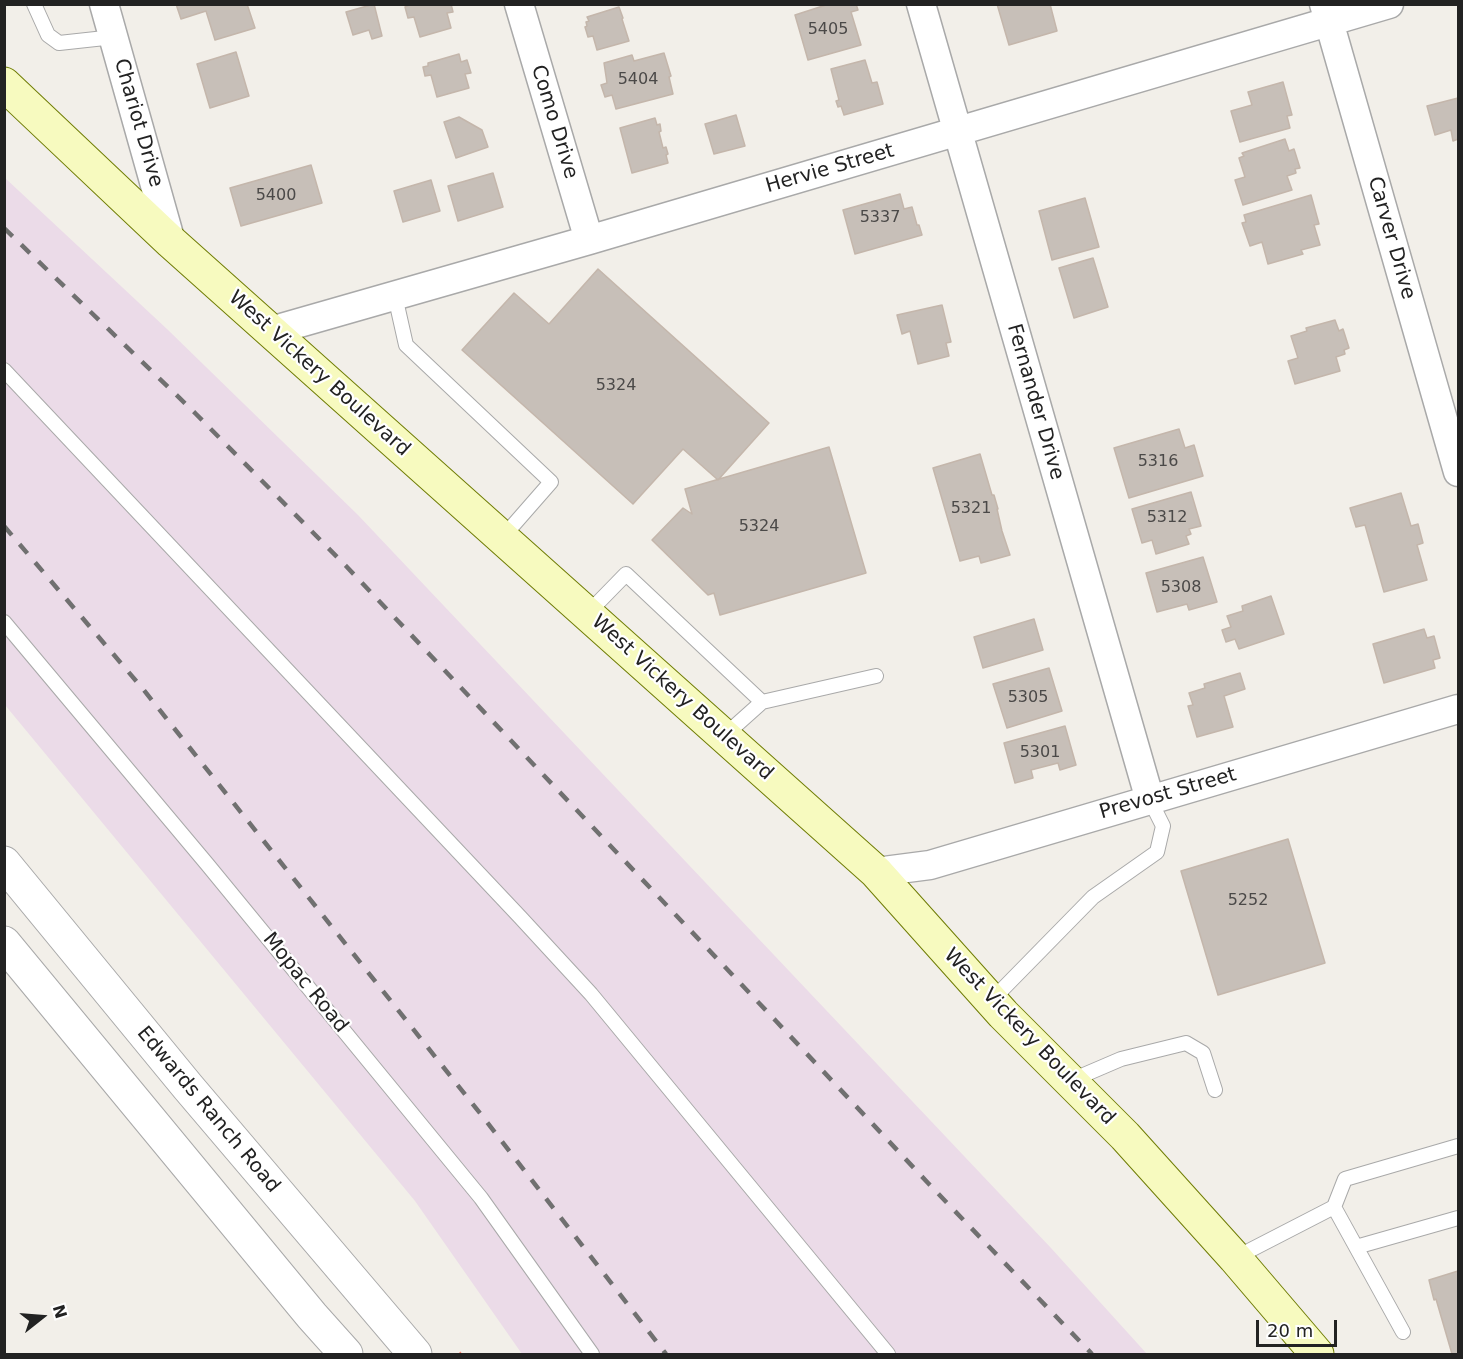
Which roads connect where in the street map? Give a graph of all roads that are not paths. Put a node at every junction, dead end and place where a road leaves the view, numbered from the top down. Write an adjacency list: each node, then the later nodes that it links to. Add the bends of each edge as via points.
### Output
1 (34, 4): 7 (lane, via 48,35 59,43)
2 (104, 4): 7 (street, Chariot Drive)
3 (519, 4): 10 (street, Como Drive)
4 (921, 4): 9 (street, Fernander Drive)
5 (1389, 4): 6 (street, Hervie Street)
6 (1326, 13): 9 (street, Hervie Street); 15 (street, Carver Drive)
7 (114, 37): 11 (street, Chariot Drive)
8 (4, 84): 11 (main road, West Vickery Boulevard)
9 (958, 132): 10 (street, Hervie Street); 23 (street, Fernander Drive)
10 (589, 240): 12 (street, Hervie Street)
11 (171, 242): 13 (main road, West Vickery Boulevard)
12 (395, 296): 13 (street, Hervie Street); 16 (lane, via 406,345 551,482)
13 (272, 331): 16 (main road, West Vickery Boulevard)
14 (4, 369): 39 (lane, via 591,994)
15 (1458, 472)
16 (502, 538): 17 (main road, West Vickery Boulevard)
17 (587, 614): 20 (lane, via 626,574); 22 (main road, West Vickery Boulevard)
18 (4, 622): 38 (lane, Mopac Road, via 481,1198)
19 (876, 676): 20 (lane)
20 (762, 702): 22 (lane)
21 (1458, 709): 23 (street, Prevost Street)
22 (724, 736): 25 (main road, West Vickery Boulevard)
23 (1150, 800): 25 (street, Prevost Street, via 930,865); 27 (lane, via 1163,826 1157,852 1093,897)
24 (4, 863): 37 (street, Edwards Ranch Road)
25 (876, 872): 27 (main road, West Vickery Boulevard)
26 (4, 943): 36 (street)
27 (991, 1001): 28 (main road, West Vickery Boulevard)
28 (1070, 1081): 29 (lane, via 1121,1059 1186,1043 1203,1053); 34 (main road, West Vickery Boulevard)
29 (1215, 1090)
30 (1458, 1146): 31 (lane, via 1345,1179)
31 (1334, 1207): 33 (lane); 34 (lane)
32 (1458, 1218): 33 (lane)
33 (1356, 1247): 35 (lane)
34 (1235, 1258): 40 (main road, West Vickery Boulevard)
35 (1404, 1332)
36 (346, 1354)
37 (415, 1354)
38 (592, 1354)
39 (888, 1354)
40 (1317, 1354)

